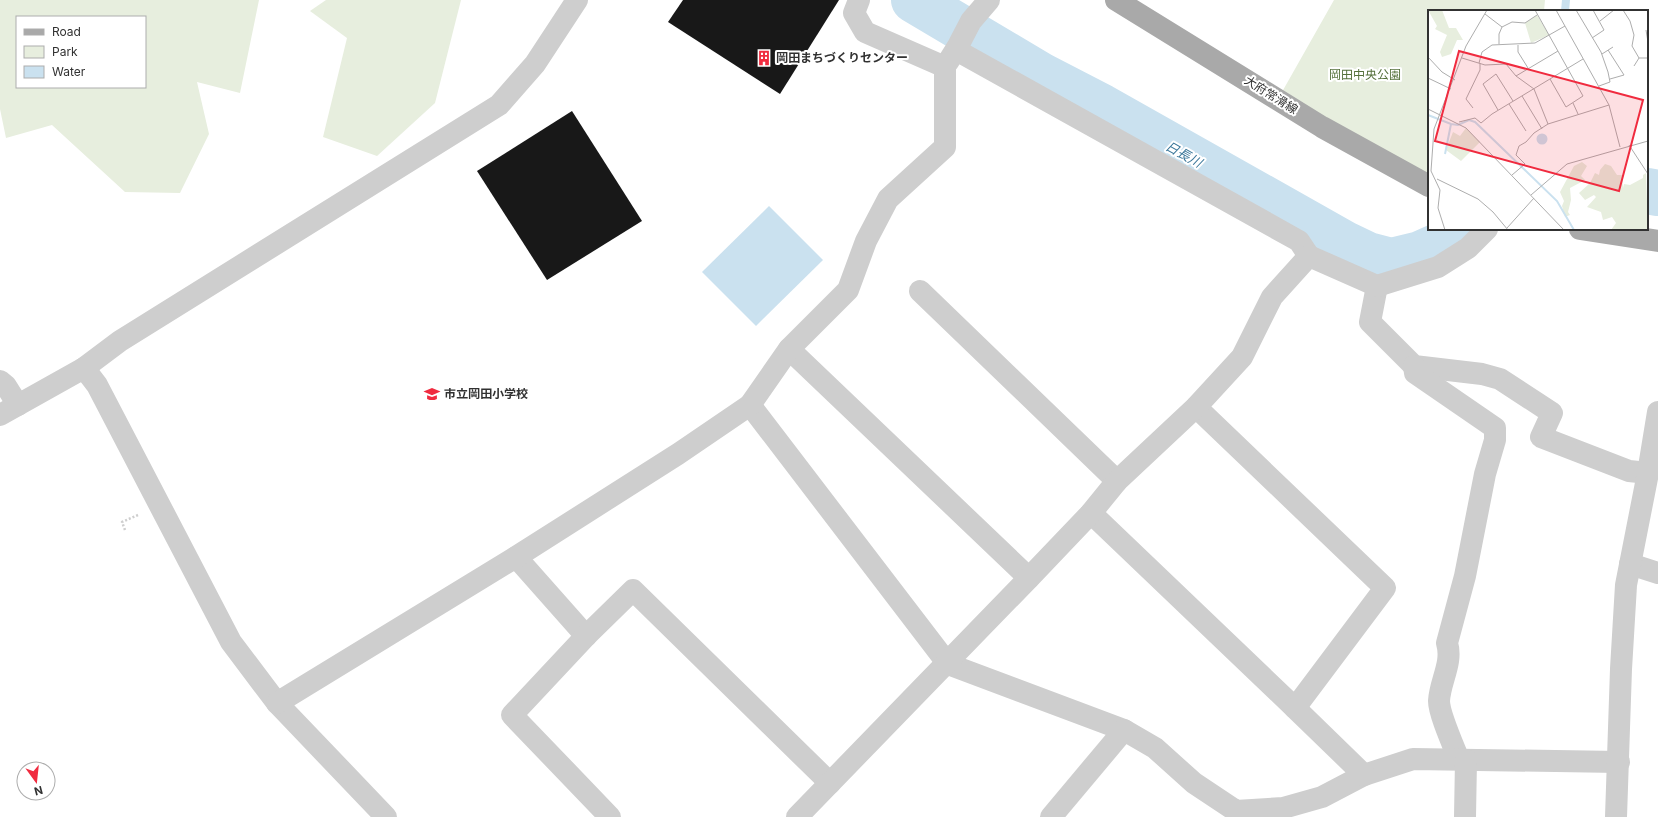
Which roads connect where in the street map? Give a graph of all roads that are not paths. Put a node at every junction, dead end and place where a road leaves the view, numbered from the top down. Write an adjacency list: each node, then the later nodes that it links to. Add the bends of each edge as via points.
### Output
1 (577, 0): 15 (street, via 535,64 499,105 120,341)
2 (859, 0): 5 (street, via 854,13 865,32)
3 (989, 0): 5 (street, via 971,21)
4 (1116, 0): 6 (main road, 大府常滑線, via 1322,127)
5 (953, 54): 10 (street, via 1299,241); 13 (street, via 945,147 888,199 866,241 848,290)
6 (1428, 185)
7 (1486, 230): 11 (street, via 1468,248 1438,267)
8 (1586, 230): 9 (main road)
9 (1658, 241)
10 (1309, 256): 11 (street); 18 (street, via 1272,297 1242,357)
11 (1377, 286): 14 (street, via 1370,322)
12 (920, 290): 22 (street)
13 (789, 349): 17 (street); 27 (street)
14 (1414, 366): 21 (street, via 1500,378 1552,413 1541,437); 33 (street, via 1415,373 1495,428 1495,440 1466,576 1447,643 1450,653 1439,702 1448,736)
15 (84, 368): 19 (street); 30 (street, via 97,385 231,642)
16 (0, 380): 19 (street, via 6,386)
17 (750, 405): 24 (street); 29 (street)
18 (1196, 407): 22 (street); 31 (street, via 1385,588)
19 (9, 410)
20 (1658, 412): 21 (street)
21 (1651, 478): 25 (street)
22 (1118, 481): 23 (street)
23 (1091, 513): 27 (street); 31 (street)
24 (516, 557): 28 (street); 30 (street)
25 (1630, 564): 26 (street); 34 (street, via 1626,586 1621,669)
26 (1658, 573)
27 (1029, 578): 29 (street)
28 (586, 636): 36 (street, via 633,590); 38 (street, via 512,715)
29 (948, 664): 32 (street); 36 (street)
30 (277, 703): 37 (street)
31 (1295, 708): 35 (street)
32 (1124, 730): 35 (street, via 1155,748 1194,783 1236,811 1283,808 1322,797); 40 (street)
33 (1463, 760): 34 (street); 35 (street, via 1413,759); 41 (street)
34 (1619, 762): 42 (street)
35 (1364, 775)
36 (830, 783): 39 (street)
37 (386, 817)
38 (610, 817)
39 (797, 817)
40 (1051, 817)
41 (1465, 817)
42 (1616, 817)

